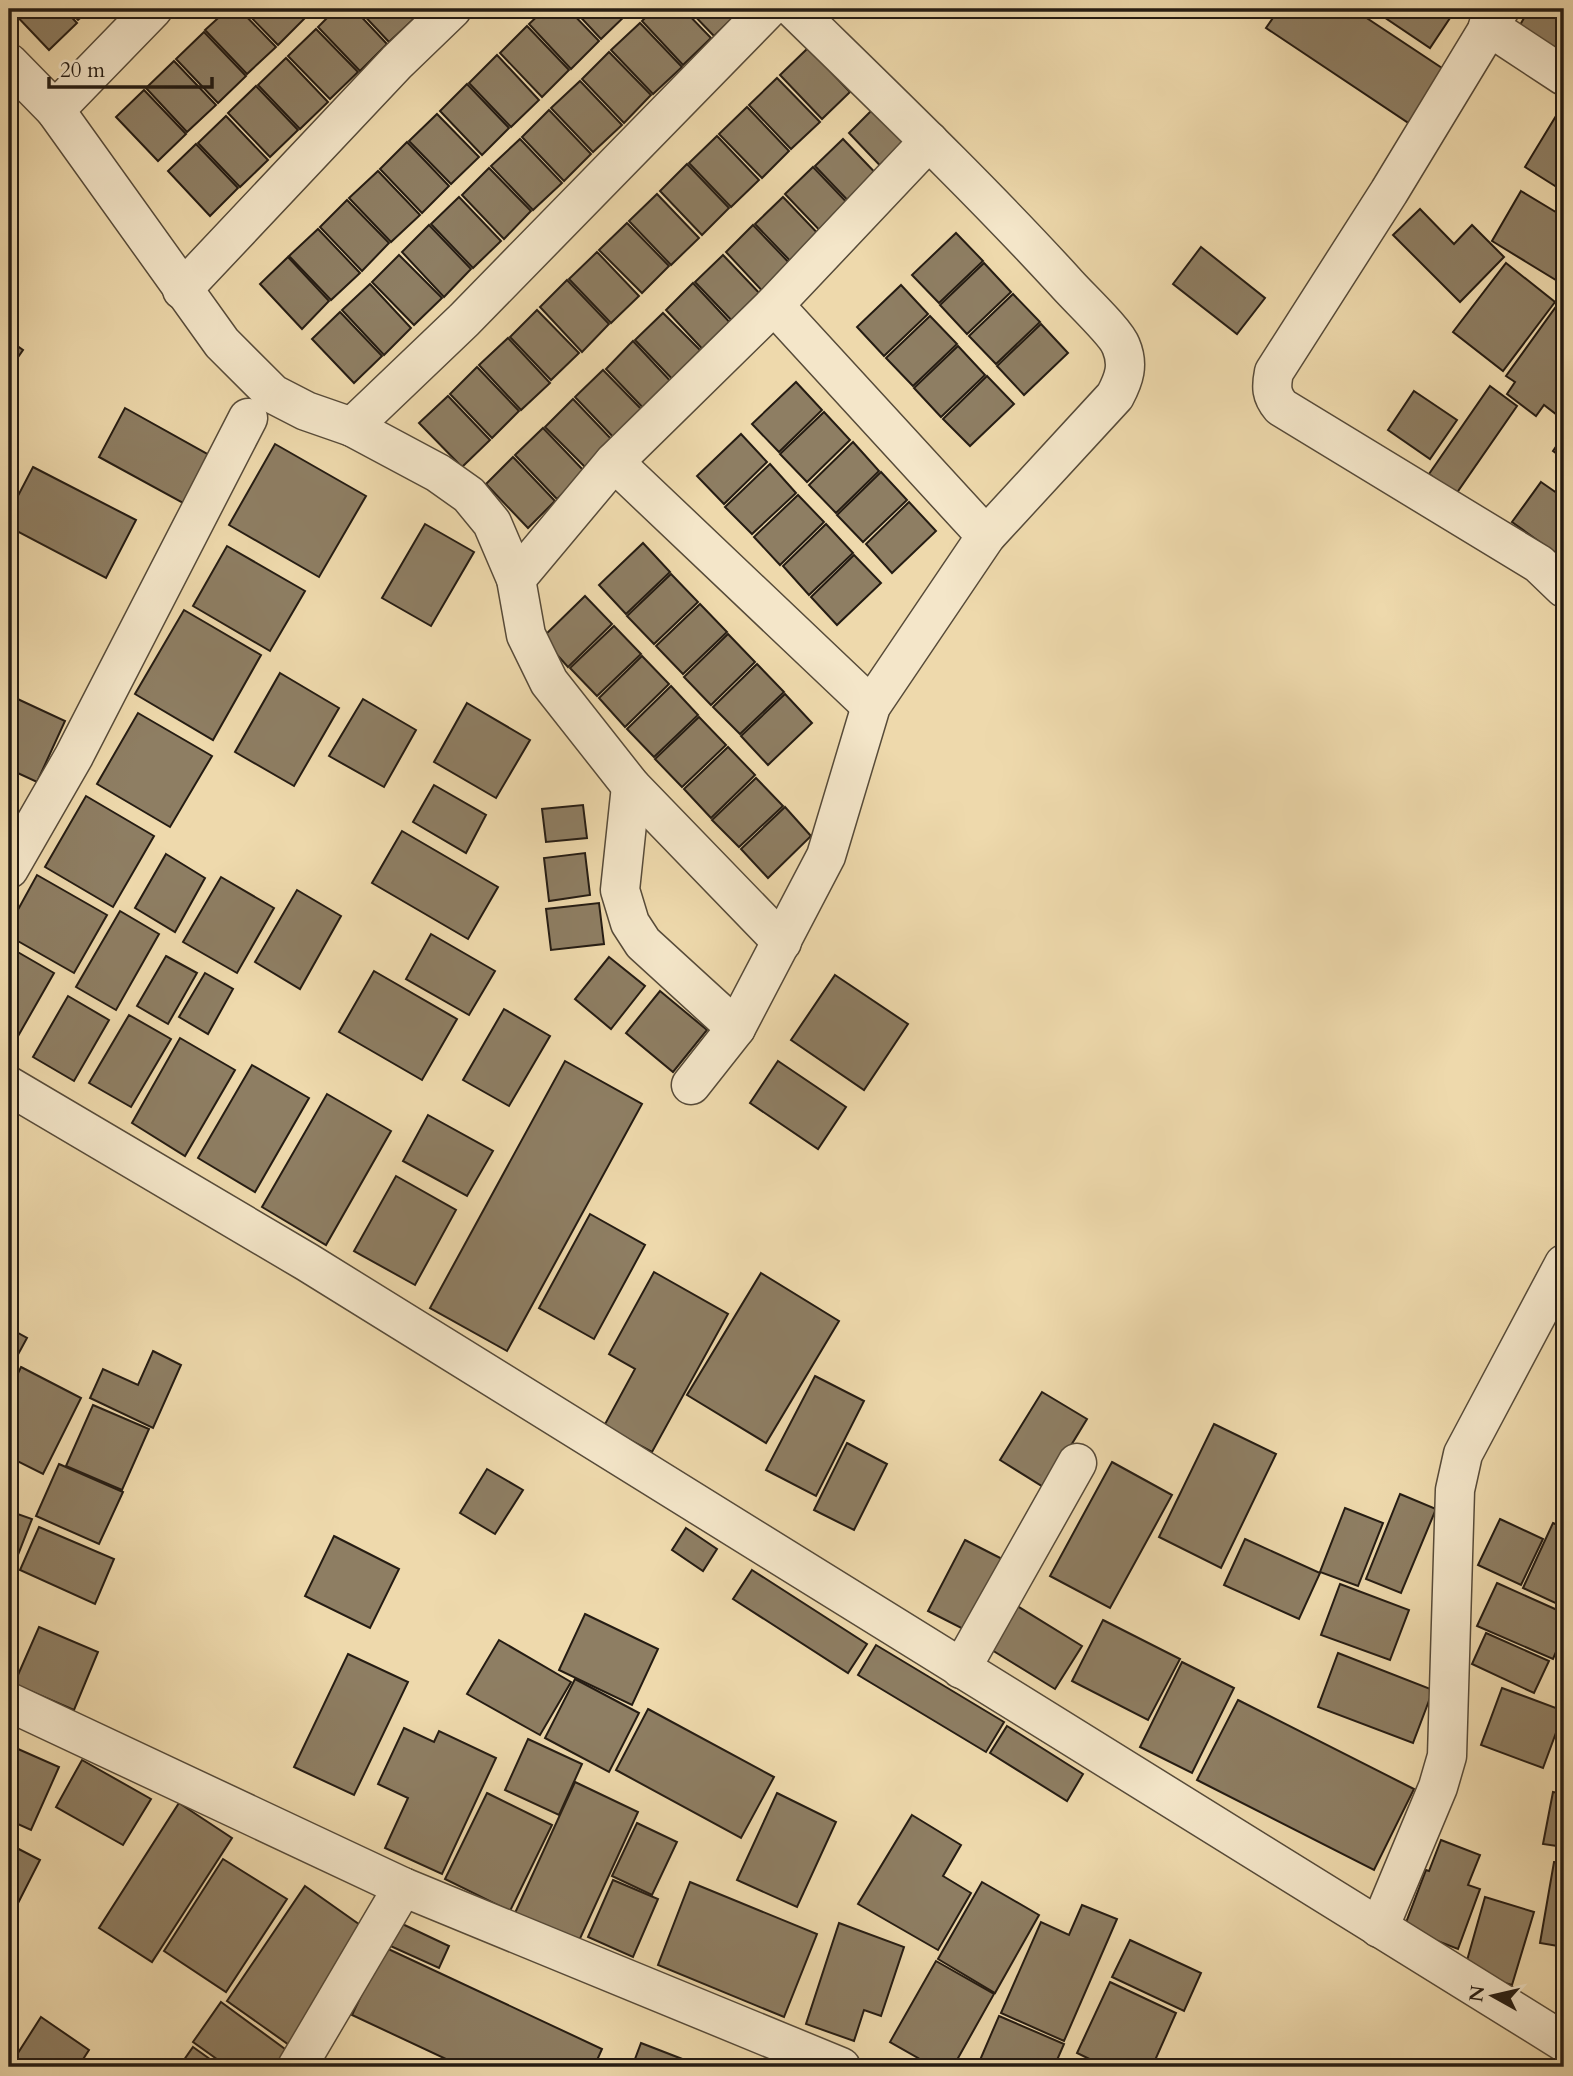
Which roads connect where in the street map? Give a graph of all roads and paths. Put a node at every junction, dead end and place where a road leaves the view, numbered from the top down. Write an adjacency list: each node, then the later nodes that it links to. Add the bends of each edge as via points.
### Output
1 (153, 9): 8 (street)
2 (452, 9): 10 (street)
3 (768, 9): 13 (street, via 464,320)
4 (794, 9): 9 (street)
5 (1494, 18): 7 (street); 17 (street, via 1274,372 1271,386 1281,407 1539,564)
6 (9, 63): 8 (street)
7 (1564, 76)
8 (55, 110): 10 (street)
9 (929, 141): 11 (street); 15 (street, via 1121,344 1127,364 1115,396)
10 (183, 290): 13 (street, via 222,343 272,394)
11 (774, 305): 14 (street); 15 (street)
12 (248, 418): 20 (street, via 74,756)
13 (352, 427): 16 (street, via 438,472 469,495 492,523)
14 (614, 462): 16 (street); 18 (street)
15 (986, 536): 18 (street)
16 (516, 579): 19 (street, via 526,635 549,682)
17 (1564, 588)
18 (871, 706): 21 (street, via 826,856)
19 (631, 786): 21 (street); 22 (street, via 620,890 629,923 643,943)
20 (9, 869)
21 (782, 942): 22 (street)
22 (736, 1028): 23 (street)
23 (691, 1084)
24 (9, 1086): 27 (street, via 307,1262)
25 (1564, 1264): 30 (street, via 1463,1454 1453,1511 1447,1756)
26 (1077, 1463): 27 (street)
27 (961, 1669): 30 (street)
28 (9, 1702): 29 (street)
29 (403, 1886): 32 (street); 33 (street)
30 (1379, 1928): 31 (street)
31 (1564, 2042)
32 (298, 2067)
33 (841, 2067)

